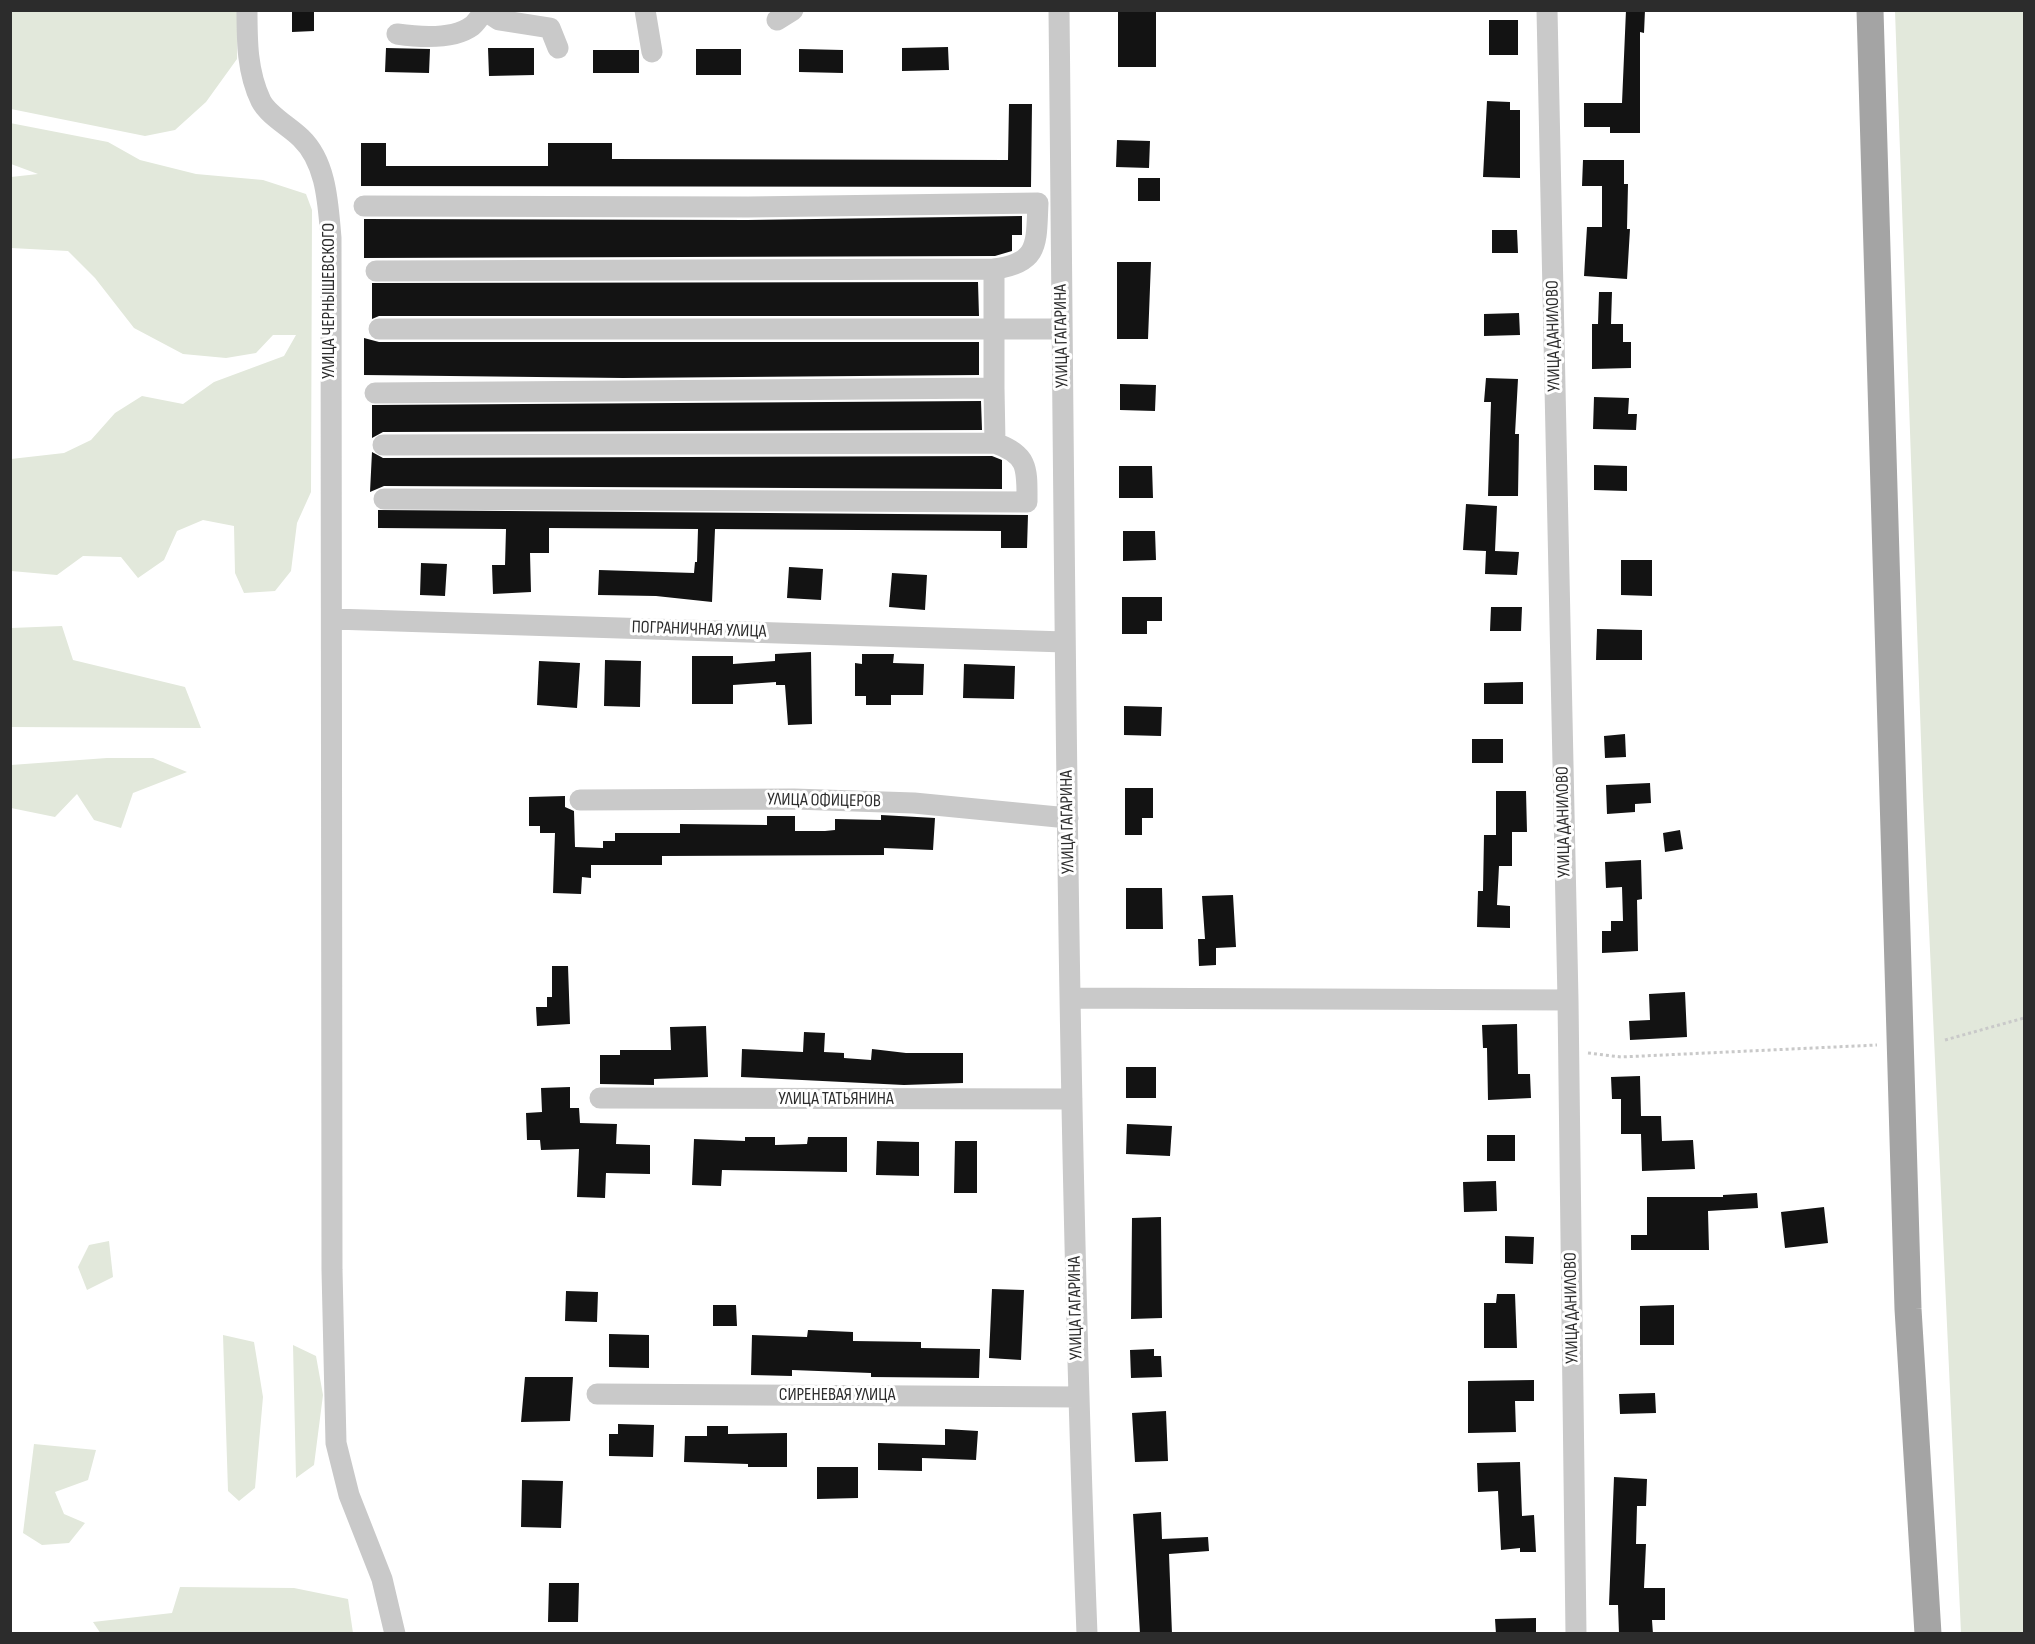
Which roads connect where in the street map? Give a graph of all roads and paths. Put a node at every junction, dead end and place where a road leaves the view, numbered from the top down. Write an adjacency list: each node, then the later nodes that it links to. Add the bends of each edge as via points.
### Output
1 (247, 10): 21 (street, УЛИЦА ЧЕРНЫШЕВСКОГО, via 247,52 261,103 304,140 319,166 327,197 331,238 329,511)
2 (645, 10): 9 (street)
3 (1059, 10): 15 (street, УЛИЦА ГАГАРИНА)
4 (1547, 10): 26 (street, УЛИЦА ДАНИЛОВО)
5 (1870, 10): 38 (main road, via 1908,1309)
6 (484, 11): 7 (street, via 471,27 453,33 421,37); 8 (street, via 499,20 550,28)
7 (397, 34)
8 (558, 48)
9 (651, 52)
10 (364, 206): 11 (street, via 1038,203 1036,244 1028,258 1015,266)
11 (994, 269): 12 (street); 13 (street)
12 (376, 272)
13 (994, 328): 14 (street); 15 (street); 16 (street)
14 (379, 329)
15 (1062, 329): 22 (street, УЛИЦА ГАГАРИНА)
16 (994, 388): 17 (street); 18 (street)
17 (375, 393)
18 (994, 443): 19 (street); 20 (street, via 1011,449 1021,458 1027,469 1027,502)
19 (383, 445)
20 (384, 499)
21 (333, 619): 22 (street, ПОГРАНИЧНАЯ УЛИЦА); 35 (street, УЛИЦА ЧЕРНЫШЕВСКОГО, via 332,1270 336,1443 349,1496 382,1579)
22 (1065, 642): 24 (street, УЛИЦА ГАГАРИНА)
23 (580, 800): 24 (street, УЛИЦА ОФИЦЕРОВ, via 914,802)
24 (1068, 818): 25 (street, УЛИЦА ГАГАРИНА)
25 (1070, 998): 26 (street); 32 (street, УЛИЦА ГАГАРИНА)
26 (1568, 1000): 30 (street, УЛИЦА ДАНИЛОВО)
27 (2025, 1018): 28 (path)
28 (1945, 1040)
29 (1876, 1045): 30 (path, via 1621,1057)
30 (1568, 1051): 37 (street, УЛИЦА ДАНИЛОВО)
31 (600, 1098): 32 (street, УЛИЦА ТАТЬЯНИНА)
32 (1072, 1099): 34 (street, УЛИЦА ГАГАРИНА)
33 (597, 1394): 34 (street, СИРЕНЕВАЯ УЛИЦА)
34 (1078, 1396): 36 (street, УЛИЦА ГАГАРИНА)
35 (395, 1634)
36 (1087, 1634)
37 (1576, 1634)
38 (1928, 1634)

